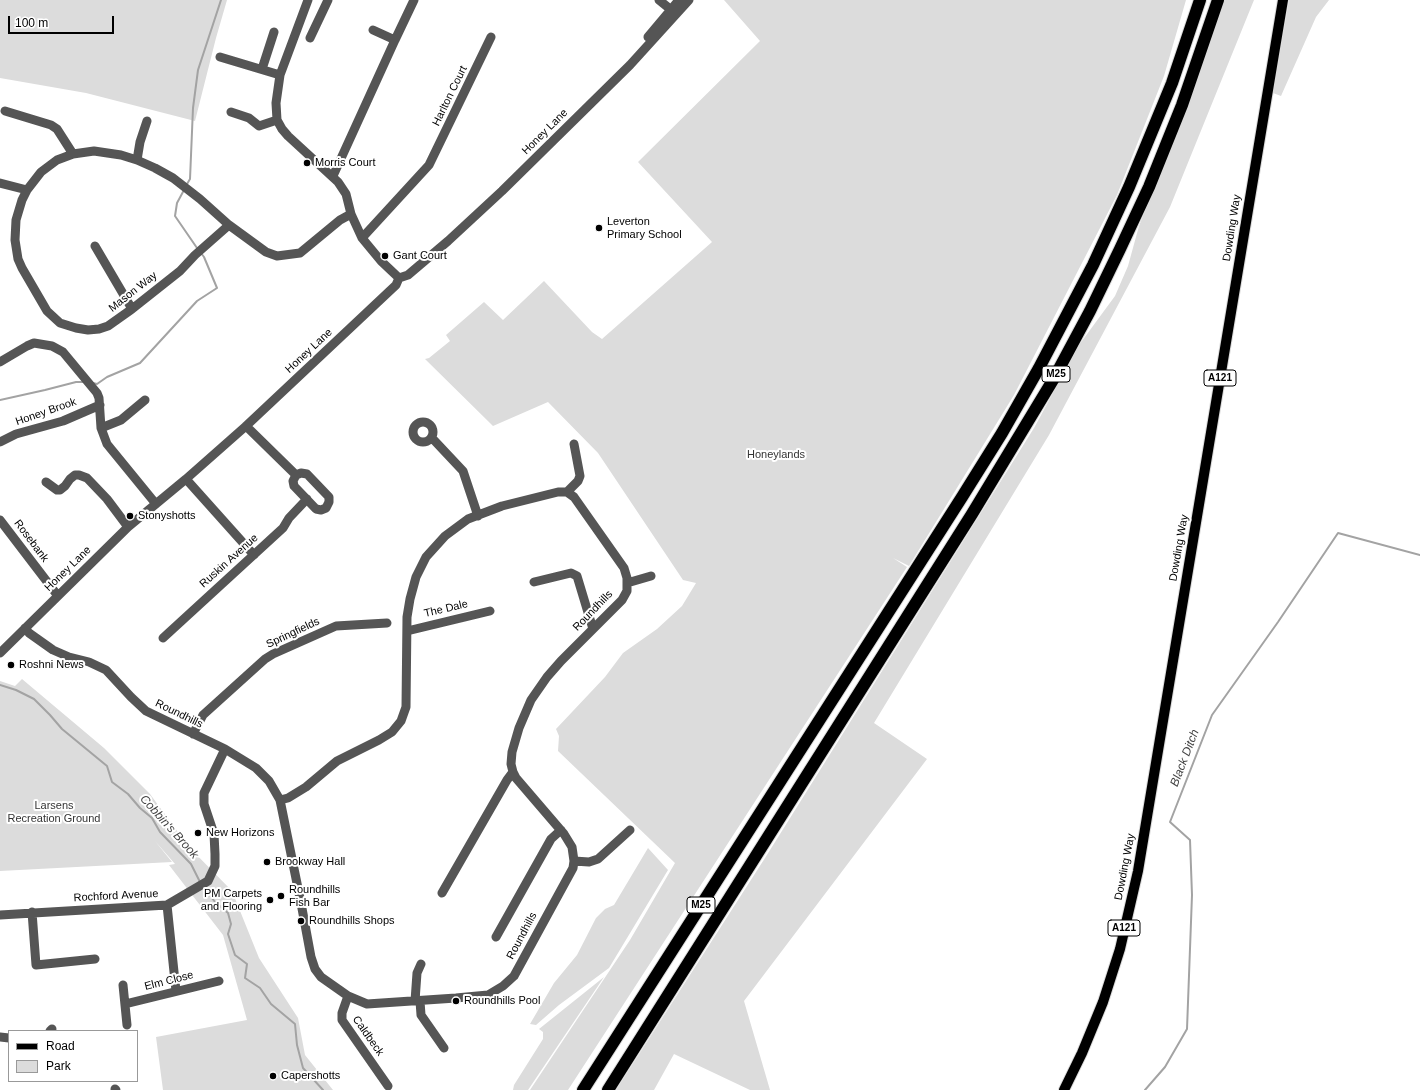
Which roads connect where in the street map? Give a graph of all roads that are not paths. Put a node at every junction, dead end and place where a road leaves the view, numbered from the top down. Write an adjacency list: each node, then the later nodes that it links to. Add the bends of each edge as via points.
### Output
1 (308, 0): 12 (street)
2 (328, 0): 13 (street)
3 (414, 0): 18 (street)
4 (659, 0): 11 (street)
5 (679, 0): 11 (street, Honey Lane)
6 (689, 0): 11 (street, Honey Lane)
7 (1193, 0): 19 (highway, M25)
8 (1200, 0): 19 (highway, M25)
9 (1218, 0): 91 (highway, M25, via 1182,105 1149,186 1100,290 1056,373 972,514)
10 (1283, 0): 92 (main road, Dowding Way / A121, via 1138,871 1120,949 1103,1002)
11 (674, 13): 36 (street, Honey Lane, via 630,58 630,65 502,191 414,271)
12 (302, 16): 13 (street); 22 (street)
13 (318, 21): 17 (street)
14 (372, 30): 18 (street)
15 (274, 32): 21 (street)
16 (492, 37): 34 (street, Harlton Court, via 429,165)
17 (310, 38)
18 (394, 40): 29 (street)
19 (1184, 47): 90 (highway, M25, via 1150,139 1114,222 1064,323 1020,402 954,510)
20 (220, 57): 21 (street)
21 (262, 69): 22 (street)
22 (280, 75): 25 (street, via 276,103)
23 (5, 111): 27 (street, via 51,125 57,129)
24 (231, 112): 25 (street, via 249,118 259,126)
25 (277, 120): 29 (street, via 288,136)
26 (147, 121): 28 (street)
27 (73, 154): 28 (street, Mason Way, via 102,151); 31 (street, Mason Way, via 49,165)
28 (137, 160): 33 (street, Mason Way, via 173,178)
29 (333, 176): 32 (street, via 346,194)
30 (0, 183): 31 (street)
31 (27, 190): 37 (street, Mason Way, via 16,220 15,248 22,268 47,311 60,323 88,330 108,326)
32 (351, 214): 33 (street, Mason Way, via 300,253 277,256 266,252); 34 (street)
33 (229, 225): 37 (street, Mason Way, via 180,271)
34 (362, 238): 36 (street, via 380,261)
35 (95, 246): 37 (street)
36 (399, 278): 41 (street, Honey Lane, via 396,285)
37 (132, 309)
38 (0, 362): 40 (street, via 34,344 58,348 99,398)
39 (145, 400): 42 (street, via 121,420)
40 (100, 405): 42 (street); 44 (street, Honey Brook, via 63,421 16,434)
41 (246, 426): 46 (street); 47 (street, Honey Lane)
42 (101, 428): 51 (street, via 107,444)
43 (432, 438): 52 (street, via 463,471)
44 (0, 442)
45 (574, 444): 49 (street, via 580,476)
46 (296, 475): 50 (street, via 294,486); 50 (street, via 307,474 329,497 326,508 321,510 316,509)
47 (186, 479): 51 (street, Honey Lane); 55 (street)
48 (46, 482): 54 (street, via 60,490 70,478 79,475 87,478)
49 (567, 492): 52 (street, via 516,503); 58 (street, via 574,497 624,568)
50 (306, 499): 55 (street, Ruskin Avenue, via 283,528)
51 (156, 504): 54 (street, Honey Lane)
52 (478, 516): 64 (street, via 468,519 445,536 426,557 416,577 410,599)
53 (0, 520): 59 (street, Rosebank)
54 (128, 527): 59 (street, Honey Lane)
55 (254, 554): 65 (street, Ruskin Avenue)
56 (651, 576): 58 (street)
57 (534, 582): 63 (street, via 571,572 577,576)
58 (627, 583): 63 (street, Roundhills, via 627,591 622,600)
59 (58, 596): 62 (street, Honey Lane)
60 (490, 611): 64 (street, The Dale)
61 (387, 623): 67 (street, Springfields, via 336,626 273,654 203,715)
62 (25, 628): 66 (street, Honey Lane); 67 (street, Roundhills, via 52,650 106,670 146,711)
63 (593, 629): 69 (street, Roundhills, via 547,677 531,700 512,752)
64 (408, 631): 70 (street, via 406,707 401,722 392,732 337,761 306,787)
65 (163, 638)
66 (0, 653)
67 (193, 734): 68 (street, Roundhills)
68 (225, 750): 70 (street, Roundhills, via 256,768 269,781); 75 (street, Rochford Avenue, via 204,793 204,804 214,834 215,866 208,881)
69 (513, 772): 71 (street); 74 (street)
70 (280, 800): 84 (street, Roundhills, via 315,969 321,977)
71 (561, 830): 73 (street, via 572,847); 78 (street, via 551,838)
72 (630, 830): 73 (street, via 598,858 589,862)
73 (574, 861): 85 (street, Roundhills, via 573,868 523,962 514,976 503,986 488,995)
74 (442, 893)
75 (167, 905): 76 (street, Rochford Avenue); 83 (street)
76 (32, 912): 77 (street, Rochford Avenue); 79 (street, via 36,964)
77 (0, 915)
78 (496, 937)
79 (95, 959)
80 (421, 964): 85 (street, via 417,973)
81 (219, 981): 83 (street, Elm Close)
82 (122, 985): 86 (street)
83 (176, 991): 86 (street, Elm Close)
84 (348, 996): 85 (street, Roundhills, via 367,1004); 89 (street, Caldbeck, via 342,1020)
85 (417, 1001): 88 (street, via 421,1015)
86 (124, 1004): 87 (street)
87 (127, 1025)
88 (444, 1048)
89 (388, 1086)
90 (583, 1090)
91 (608, 1090)
92 (1064, 1090)

